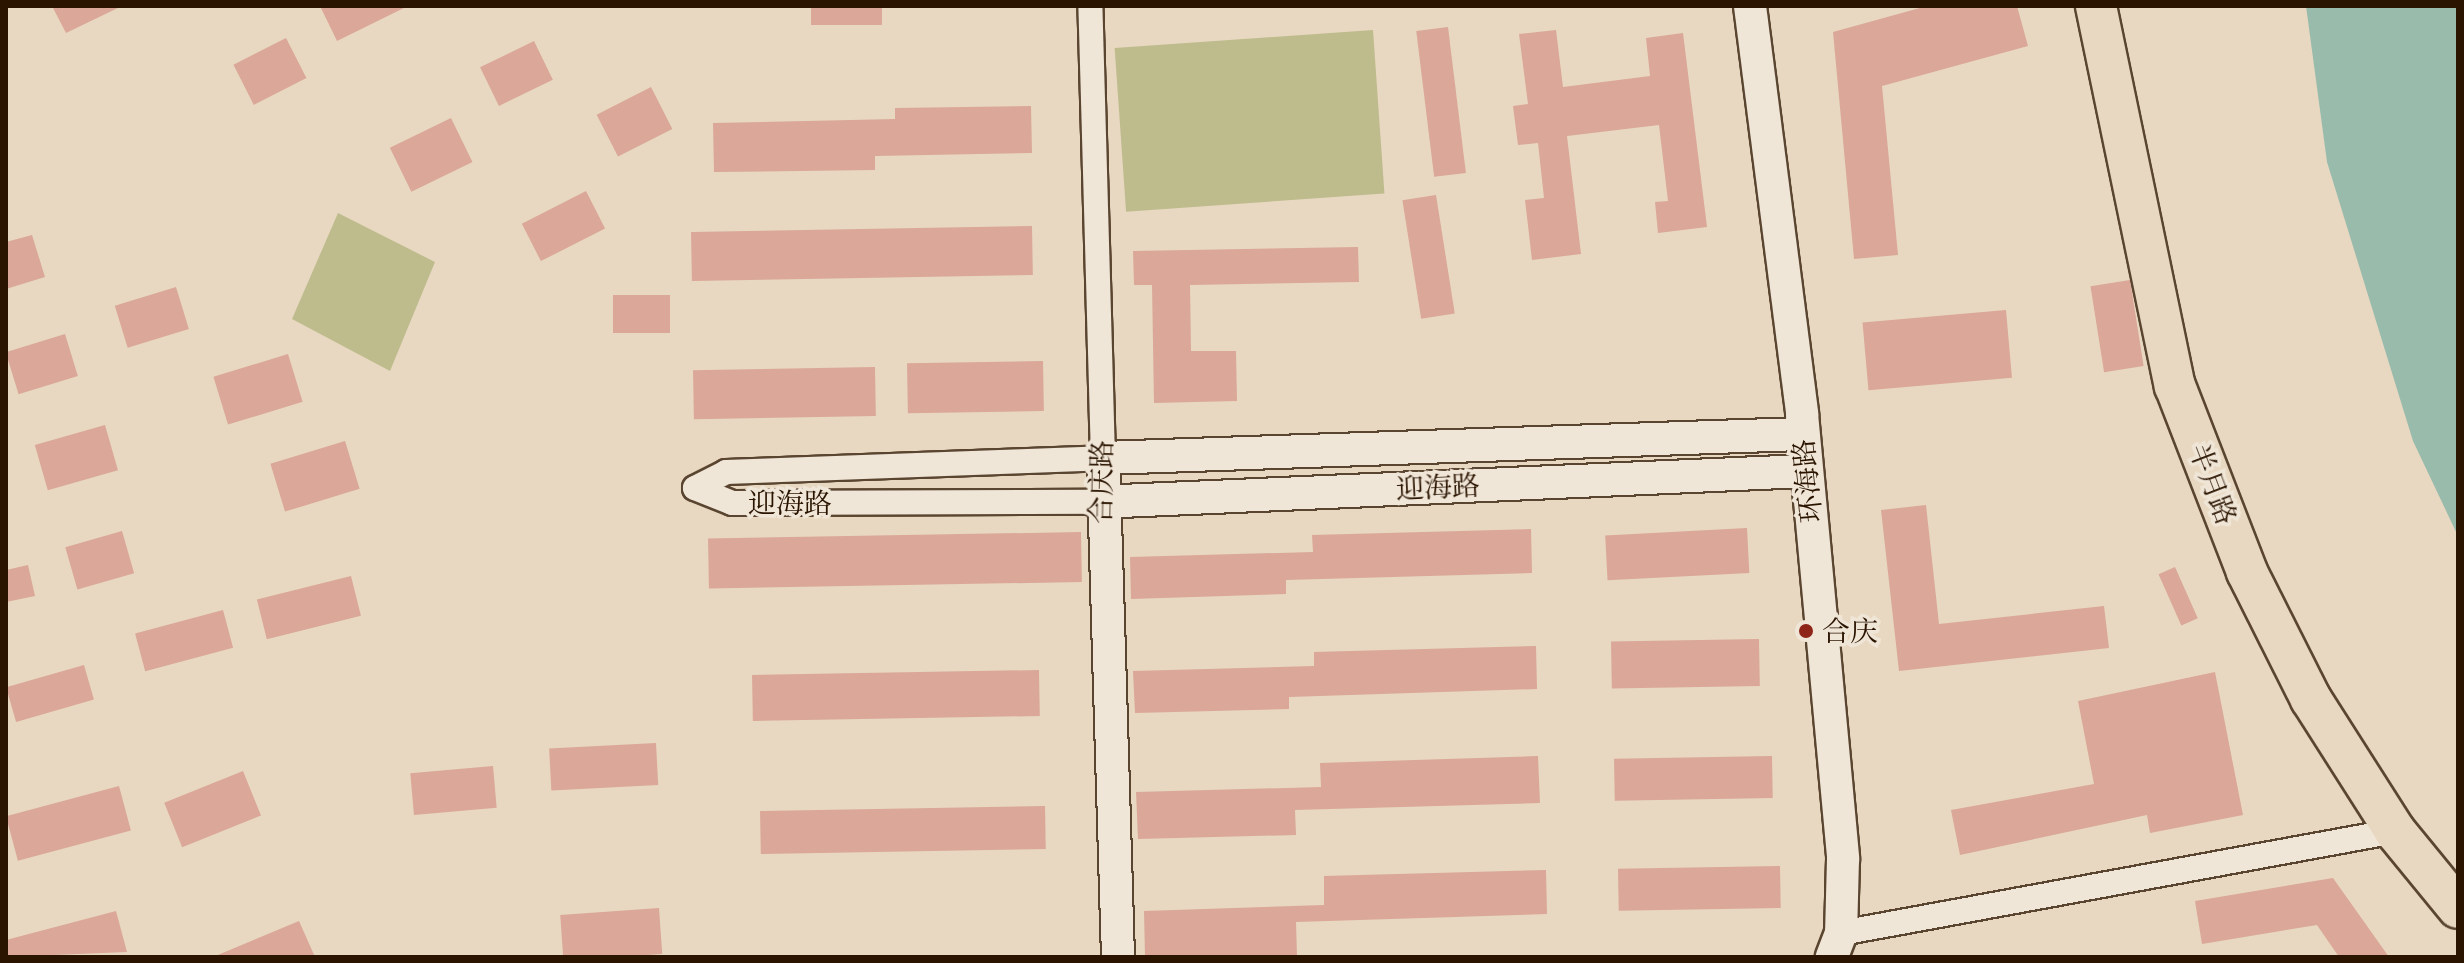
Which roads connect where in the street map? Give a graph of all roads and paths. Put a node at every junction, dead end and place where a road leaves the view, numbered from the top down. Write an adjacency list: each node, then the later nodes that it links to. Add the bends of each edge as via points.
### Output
1 (1090, 6): 5 (street, 合庆路)
2 (1750, 6): 4 (street, 环海路)
3 (2096, 6): 8 (main road, 半月路, via 2175,386 2254,586 2311,699)
4 (1802, 434): 5 (street, 迎海路); 6 (street, 环海路)
5 (1103, 458): 7 (street, 合庆路); 7 (street, 迎海路, via 726,472 695,488 732,503)
6 (1806, 471): 7 (street, 迎海路); 10 (street, 环海路, via 1843,859)
7 (1098, 502): 11 (street, 合庆路)
8 (2395, 831): 9 (main road, 半月路); 10 (street)
9 (2458, 908)
10 (1836, 945)
11 (1118, 957)

